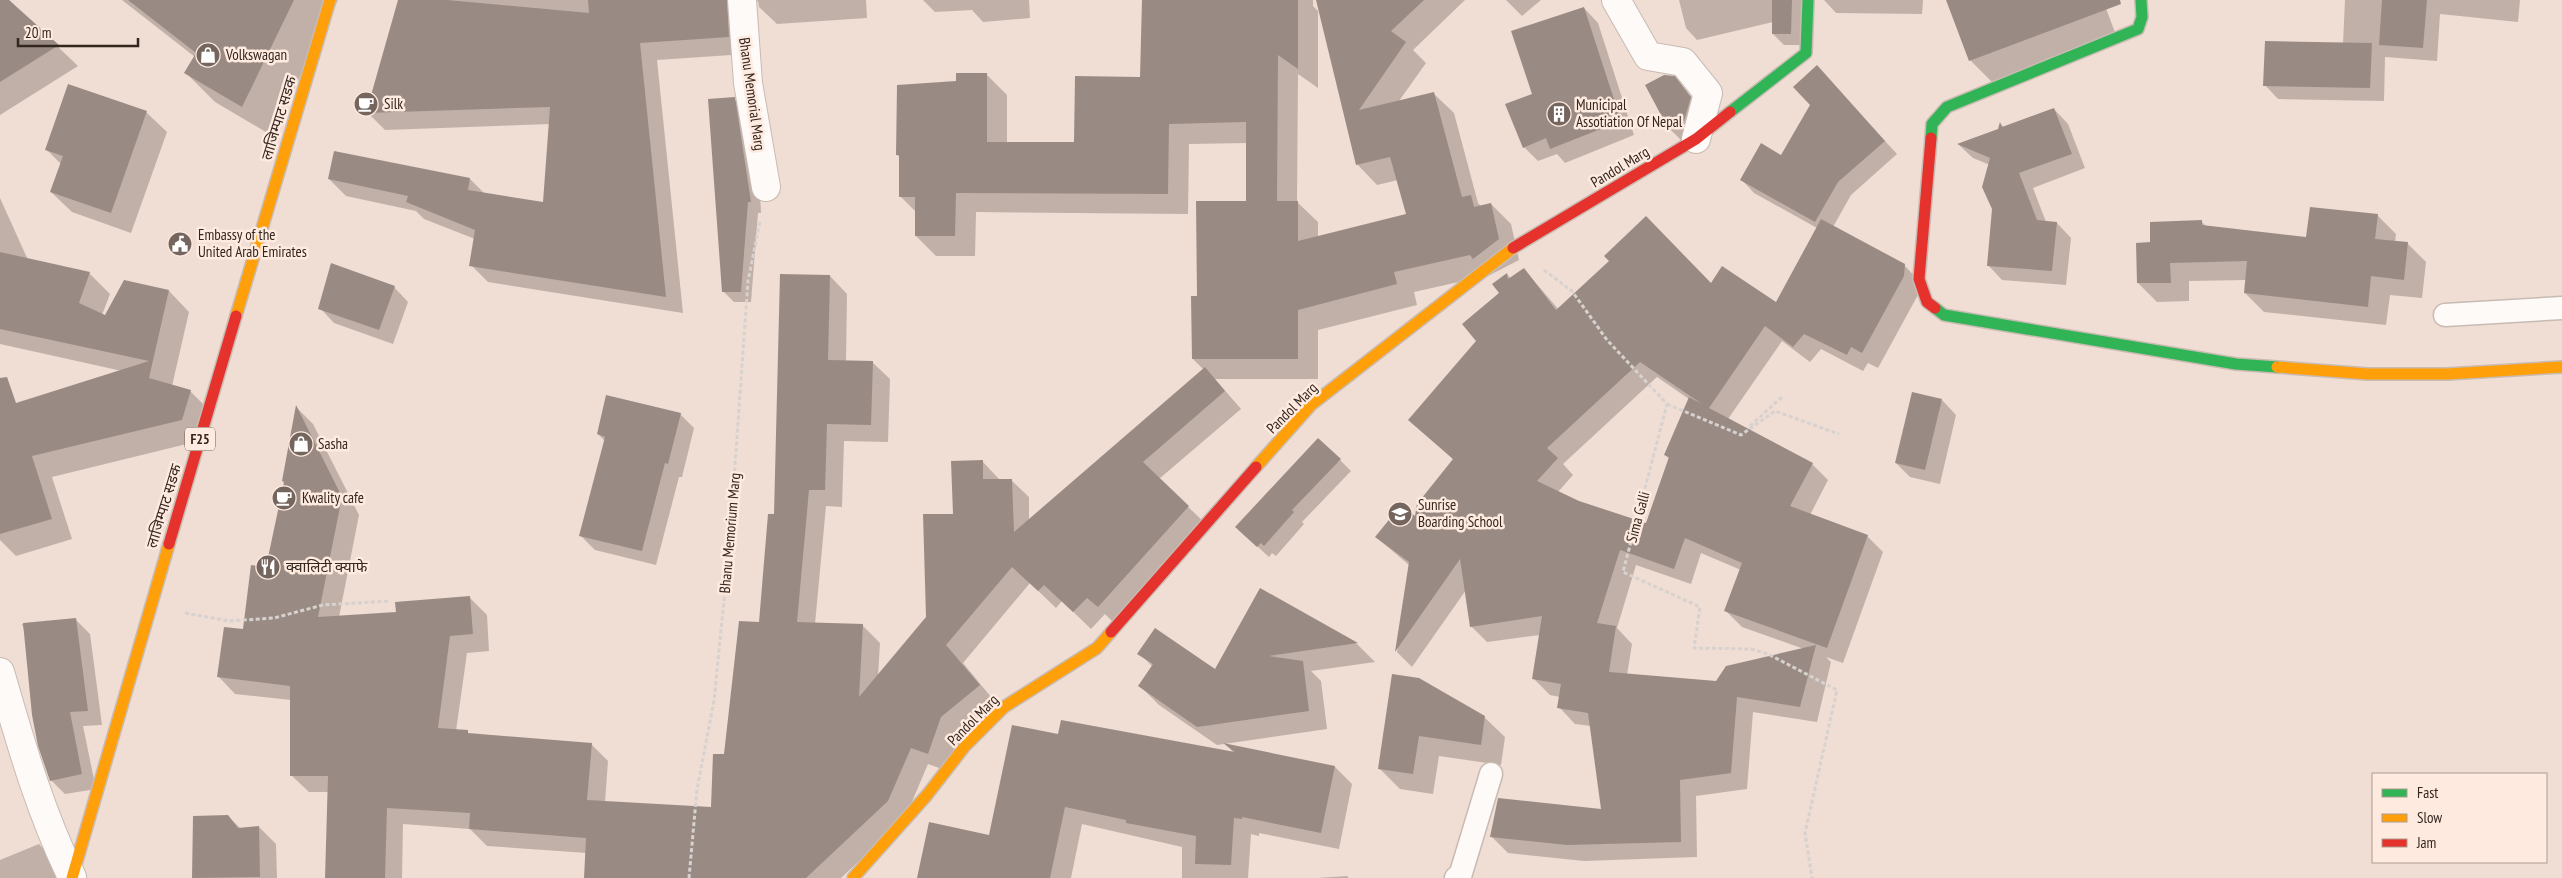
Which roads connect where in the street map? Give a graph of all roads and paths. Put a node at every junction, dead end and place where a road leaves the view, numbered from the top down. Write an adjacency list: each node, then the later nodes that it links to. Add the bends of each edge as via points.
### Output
1 (330, 0): 17 (street, लाजिम्पाट सडक / F25)
2 (742, 0): 7 (street, Bhanu Memorial Marg, via 748,83)
3 (1616, 0): 6 (street, via 1648,56 1682,62 1708,93)
4 (1808, 0): 6 (street, Pandol Marg, via 1806,53)
5 (2141, 0): 11 (street, via 2142,17 2138,29 1947,107 1932,124 1919,279 1927,302 1944,315 2236,364 2368,374)
6 (1696, 139): 8 (street, Pandol Marg)
7 (766, 187): 21 (path, Bhanu Memorium Marg, via 748,281 714,701 698,789)
8 (1516, 246): 13 (path, via 1572,291 1608,340); 22 (street, Pandol Marg, via 1311,405 1097,648 1004,707 965,746 927,795)
9 (2562, 308): 10 (lane)
10 (2445, 315)
11 (2562, 368)
12 (1783, 396): 15 (path)
13 (1667, 404): 15 (path); 24 (path, Sima Galli, via 1623,572 1700,606 1694,648 1751,649 1768,654 1837,690 1805,833)
14 (1839, 434): 15 (path, via 1776,411)
15 (1741, 435)
16 (390, 600): 17 (path, via 323,605 274,618 229,621)
17 (150, 607): 20 (street, लाजिम्पाट सडक / F25)
18 (0, 672): 20 (street, via 34,790)
19 (1491, 774): 23 (lane, via 1461,873)
20 (72, 877)
21 (688, 878)
22 (853, 878)
23 (1456, 878)
24 (1812, 878)

